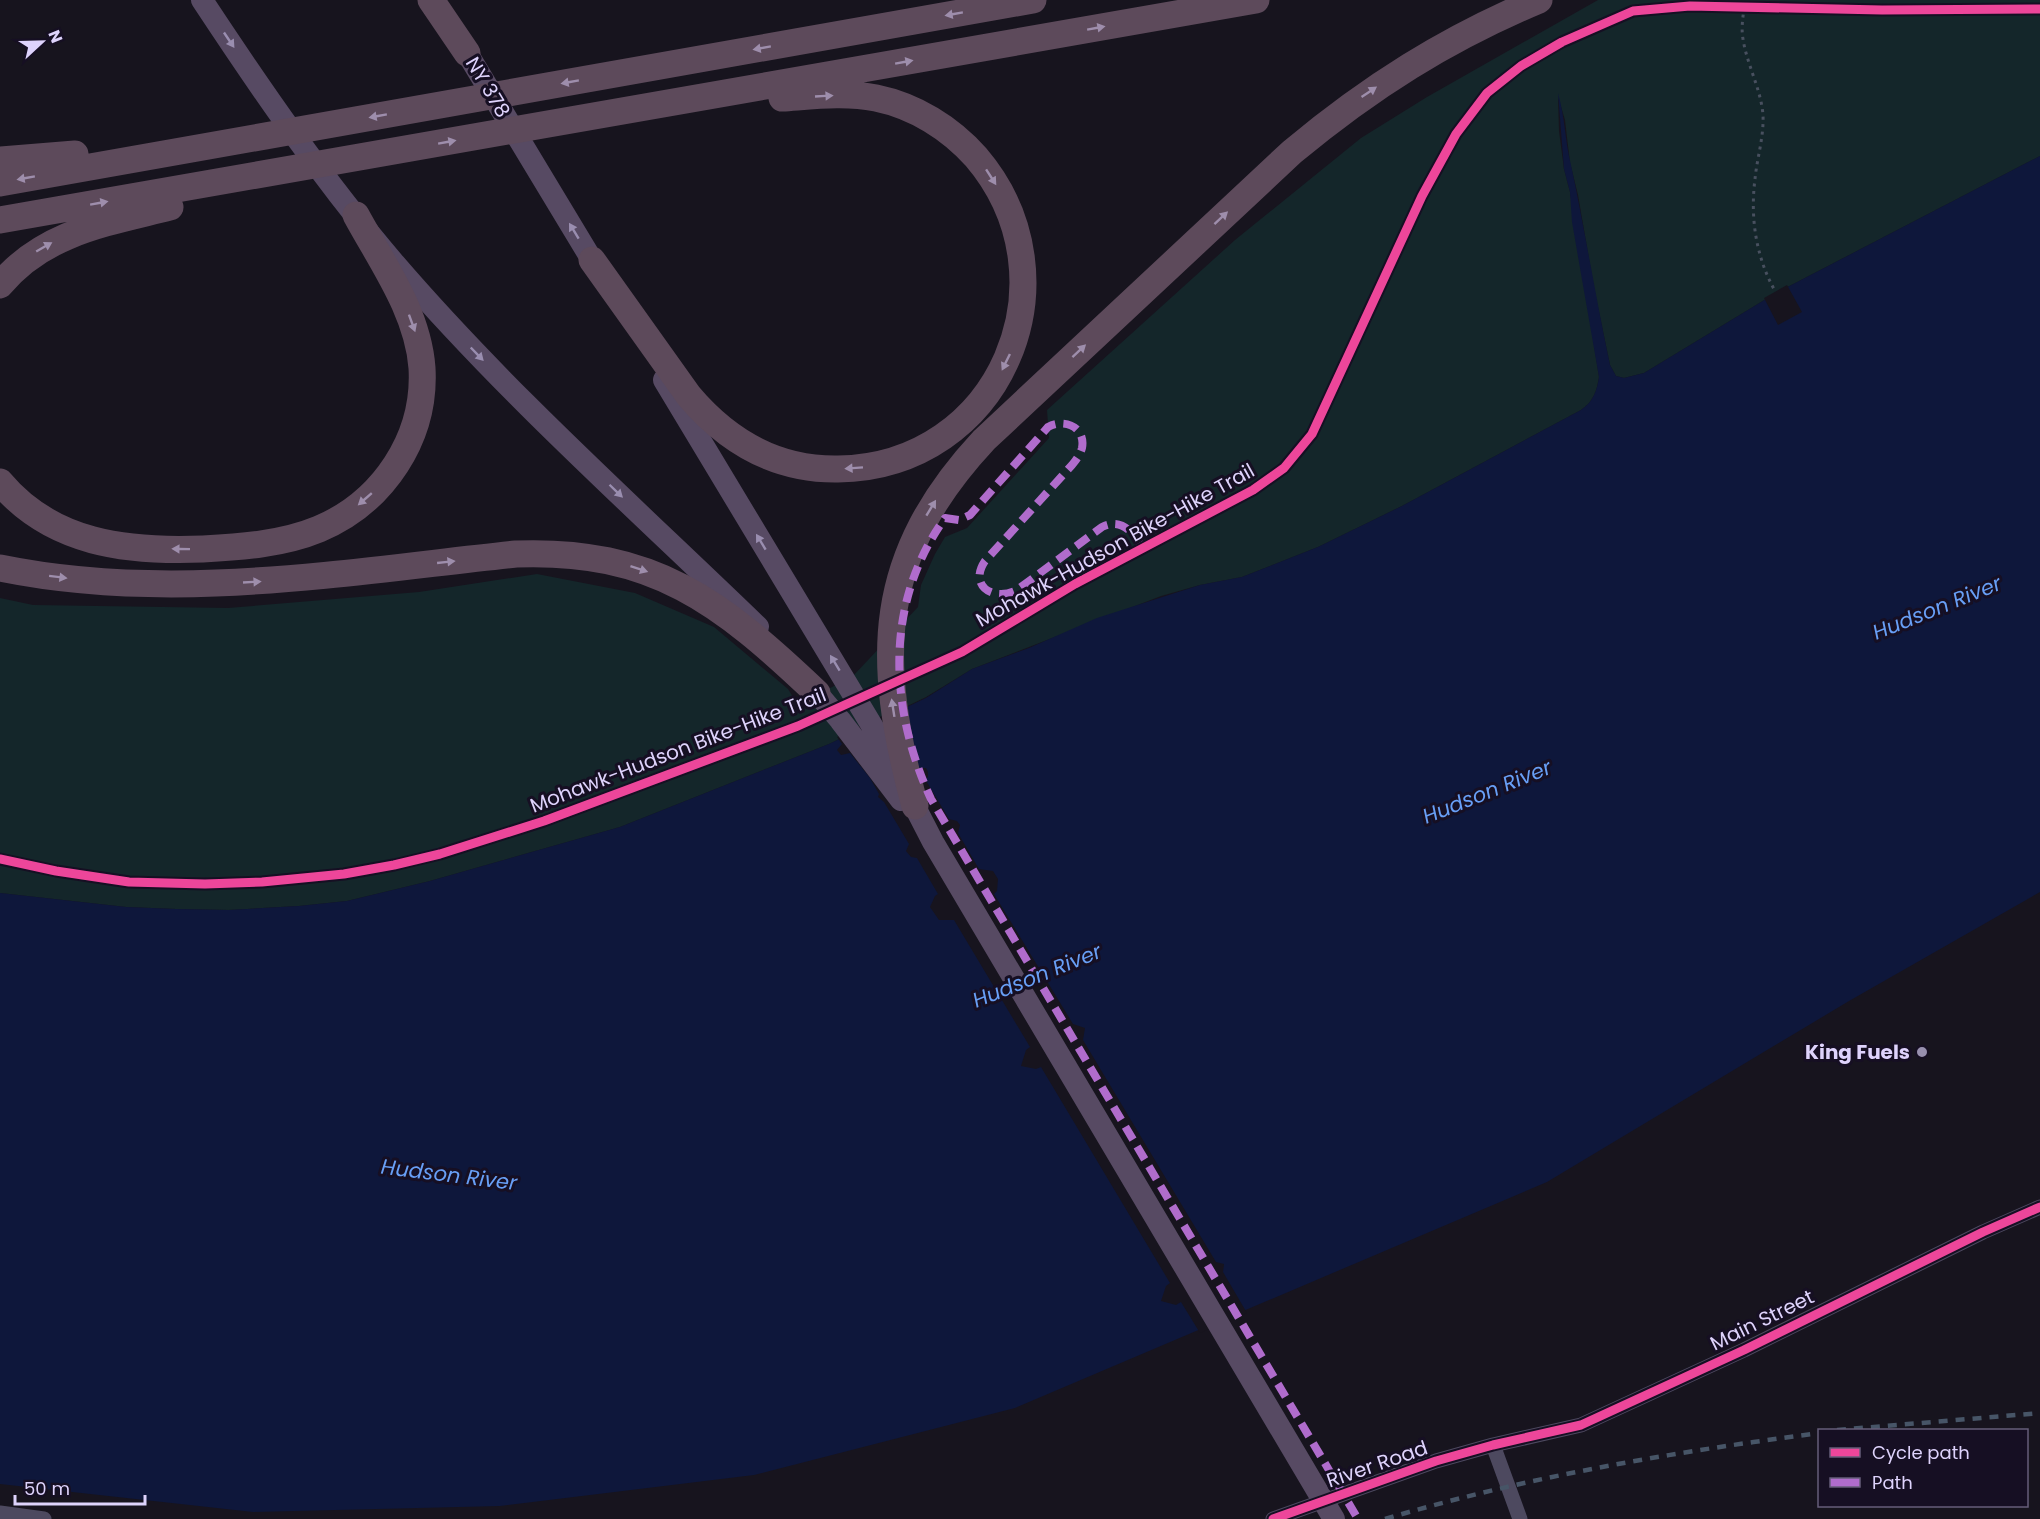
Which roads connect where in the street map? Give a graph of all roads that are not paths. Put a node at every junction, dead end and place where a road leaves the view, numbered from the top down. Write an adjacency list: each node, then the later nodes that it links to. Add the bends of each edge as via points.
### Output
1 (202, 0): 12 (main road, one-way to 12, via 303,147)
2 (433, 0): 6 (highway)
3 (1033, 0): 8 (highway, one-way to 8)
4 (1256, 0): 7 (highway, one-way to 4)
5 (1539, 0): 20 (highway, one-way to 5, via 900,745 890,676 893,615 905,560 945,484 984,440 1292,152 1353,103 1417,61)
6 (467, 53): 14 (main road, NY 378 / NY 378, one-way to 6)
7 (640, 108): 9 (highway, one-way to 7); 14 (highway, one-way to 14, via 853,95 885,100 923,115 966,146 987,170 1015,223 1024,279 1017,335 1003,368 978,406 940,439 895,461 873,466 802,466 760,454 721,430 704,414)
8 (229, 143): 10 (highway); 11 (highway, one-way to 11)
9 (348, 159): 13 (highway, one-way to 9); 15 (highway, one-way to 9, via 27,258 69,234)
10 (0, 160)
11 (0, 183)
12 (356, 215): 16 (highway, one-way to 16, via 403,300 419,345 422,369 418,414 401,458 387,478 355,508 317,530 292,537 226,547 159,549 70,534 28,511); 18 (main road, one-way to 18, via 413,284 500,376)
13 (0, 220)
14 (592, 260): 20 (main road, NY 378, one-way to 14, via 880,739)
15 (0, 285)
16 (0, 482)
17 (0, 568): 18 (highway, one-way to 18, via 86,580 194,584 263,581 516,554 580,556 613,561 668,580)
18 (767, 641): 19 (highway)
19 (817, 693): 21 (main road, NY 378)
20 (915, 806): 21 (main road, NY 378)
21 (933, 842): 27 (main road, NY 378)
22 (2040, 1207): 23 (street, Main Street, via 1581,1425)
23 (1493, 1445): 26 (street, River Road, via 1436,1461); 28 (street)
24 (0, 1513): 25 (street)
25 (44, 1519)
26 (1273, 1519)
27 (1334, 1519)
28 (1520, 1519)

